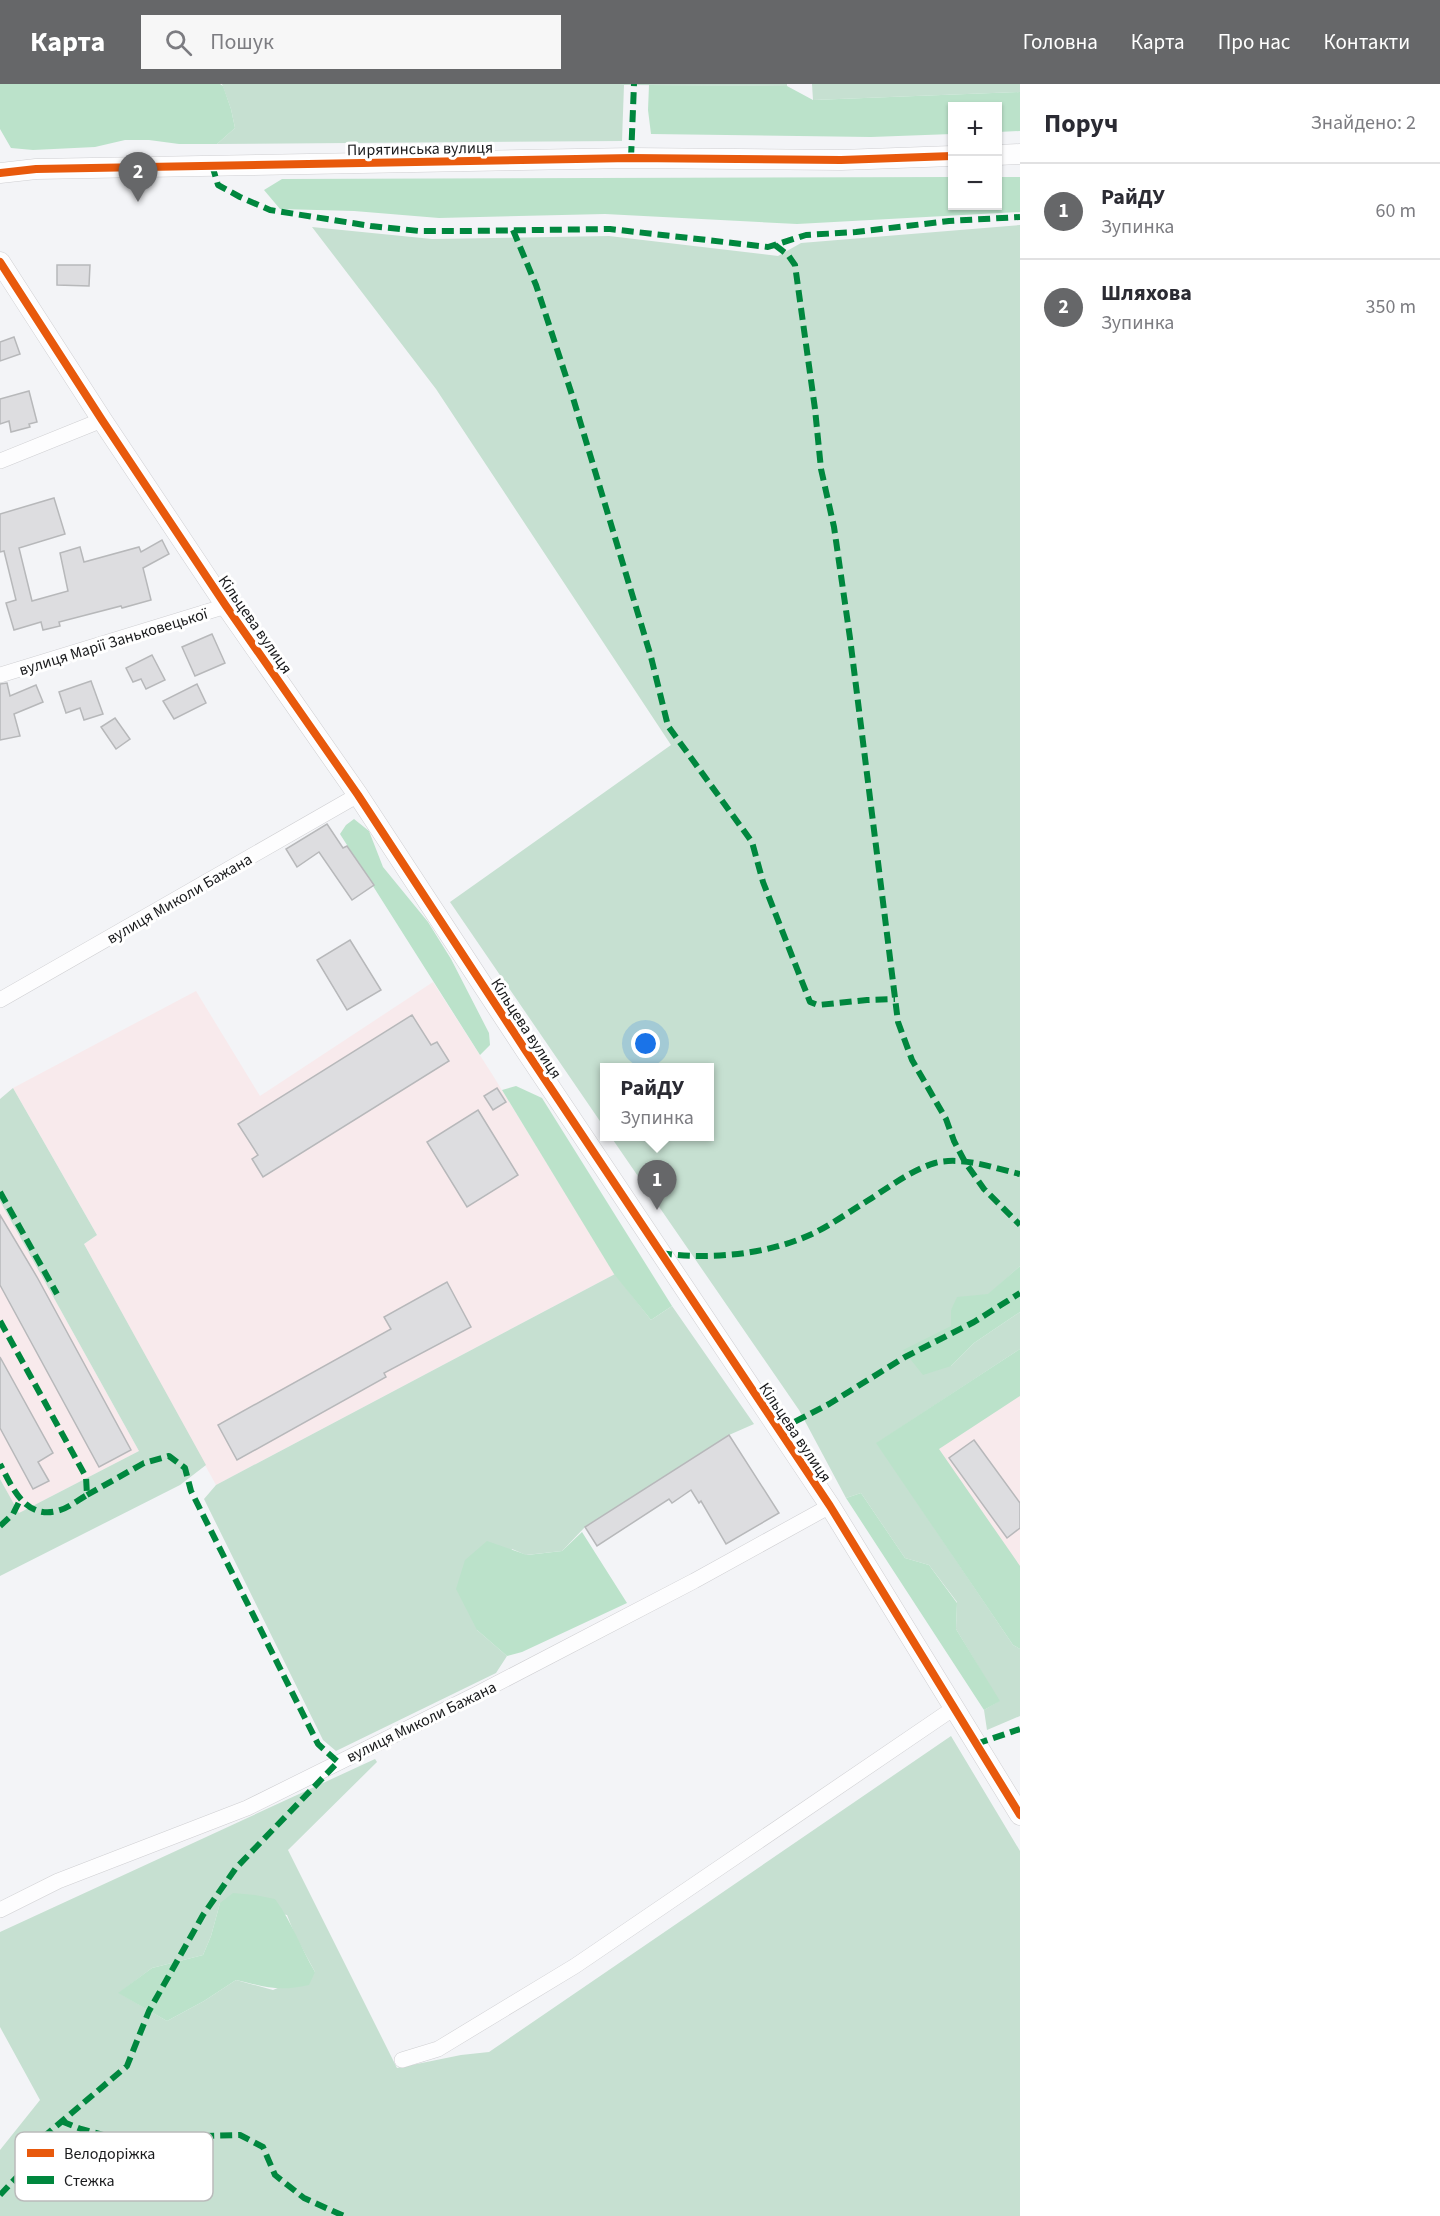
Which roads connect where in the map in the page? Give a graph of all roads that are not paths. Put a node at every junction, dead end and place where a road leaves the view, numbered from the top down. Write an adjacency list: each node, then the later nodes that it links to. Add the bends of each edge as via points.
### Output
1 (1020, 154): 2 (street)
2 (1002, 155)
3 (948, 156): 4 (street, Пирятинська вулиця, via 841,160 631,158)
4 (0, 172)
5 (0, 262): 6 (street, Кільцева вулиця)
6 (102, 420): 7 (street); 8 (street, Кільцева вулиця)
7 (0, 461)
8 (226, 606): 9 (street, вулиця Марії Заньковецької); 10 (street, Кільцева вулиця)
9 (0, 675)
10 (358, 795): 11 (street, вулиця Миколи Бажана); 12 (street, Кільцева вулиця)
11 (0, 1000)
12 (830, 1506): 13 (street, Кільцева вулиця); 15 (street, вулиця Миколи Бажана, via 477,1694 247,1808 58,1881)
13 (954, 1708): 14 (street, Кільцева вулиця); 16 (street, via 575,1966 438,2049)
14 (1020, 1815)
15 (0, 1910)
16 (402, 2060)

